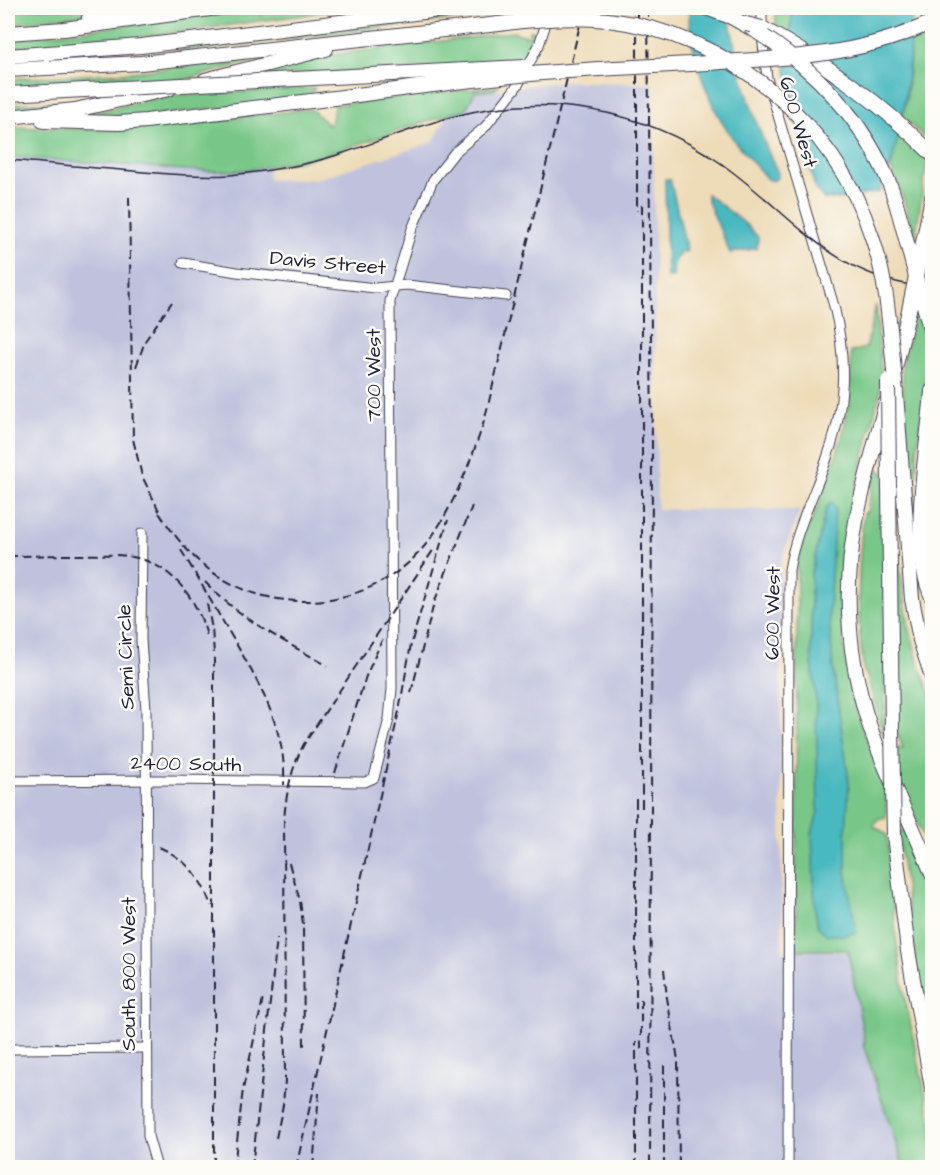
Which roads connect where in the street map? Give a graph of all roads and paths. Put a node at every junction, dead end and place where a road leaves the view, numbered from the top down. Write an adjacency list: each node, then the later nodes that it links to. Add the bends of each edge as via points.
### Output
1 (130, 8): 9 (highway)
2 (216, 8): 9 (highway)
3 (456, 8): 12 (highway, via 141,46)
4 (551, 8): 20 (street, 700 West, via 539,45 518,86 485,126 454,152 433,180)
5 (706, 8): 8 (highway)
6 (762, 8): 38 (street, 600 West, via 767,78 834,306 843,368 841,410 828,457 796,537 789,570)
7 (933, 22): 13 (highway, bridge, via 898,38 848,50)
8 (746, 24): 17 (highway, bridge, via 779,37 848,81); 22 (highway, bridge, via 815,75 870,145 896,201)
9 (63, 27): 11 (highway)
10 (420, 31): 14 (highway, via 130,64); 16 (highway, via 316,51 75,110); 24 (highway, bridge, via 567,18 632,24 694,43 727,60 793,109 817,136 854,193 880,262 889,323)
11 (8, 33)
12 (8, 56)
13 (658, 67): 15 (highway, bridge, via 549,66); 16 (highway, bridge, via 568,71 137,122)
14 (8, 70)
15 (8, 94)
16 (8, 118)
17 (933, 153)
18 (933, 197): 33 (highway, bridge, via 856,522 849,619 856,674 869,726)
19 (183, 263): 20 (street, Davis Street, via 375,288)
20 (394, 286): 21 (street, Davis Street); 32 (street, 700 West, via 390,301 392,689 389,719 374,778)
21 (506, 296)
22 (933, 336)
23 (933, 391): 28 (highway, via 921,505 924,559)
24 (896, 487): 29 (highway, via 912,599); 36 (highway, bridge, via 894,835 908,951)
25 (933, 500): 27 (highway)
26 (142, 533): 30 (street, Semi Circle)
27 (933, 561)
28 (933, 597)
29 (933, 677)
30 (146, 780): 31 (street, 2400 South); 32 (street, 2400 South); 34 (street, South 800 West)
31 (8, 781)
32 (365, 782)
33 (933, 874)
34 (147, 1048): 35 (street); 37 (street, South 800 West, via 148,1136)
35 (8, 1049)
36 (933, 1088)
37 (157, 1167)
38 (788, 1167)

